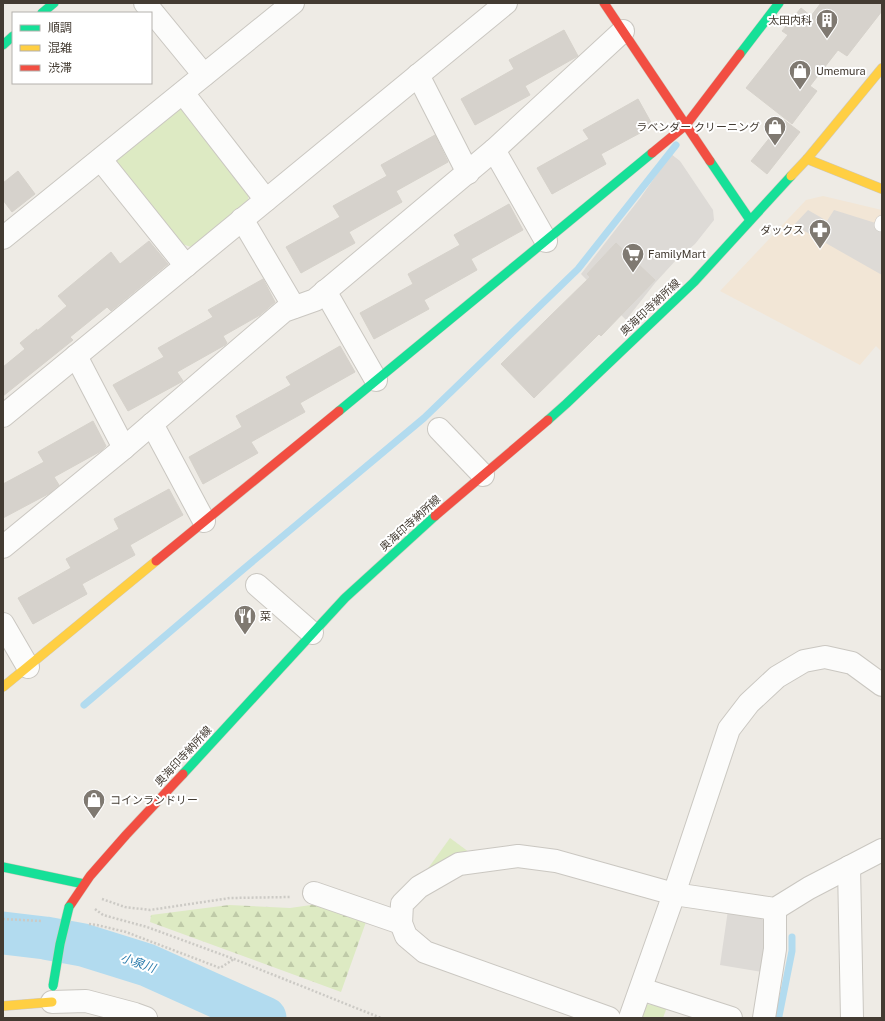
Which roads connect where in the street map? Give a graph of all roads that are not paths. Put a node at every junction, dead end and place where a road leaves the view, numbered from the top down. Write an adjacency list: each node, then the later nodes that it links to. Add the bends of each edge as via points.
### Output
1 (54, 3): 7 (street)
2 (145, 3): 12 (street)
3 (293, 3): 12 (street)
4 (506, 3): 13 (street)
5 (604, 3): 8 (street)
6 (779, 3): 15 (street)
7 (43, 12)
8 (623, 31): 15 (street); 16 (street)
9 (12, 37): 10 (street)
10 (3, 45)
11 (882, 68): 17 (street, 奥海印寺納所線)
12 (204, 75): 14 (street)
13 (418, 75): 19 (street); 21 (street)
14 (183, 93): 18 (street); 21 (street)
15 (686, 125): 23 (street); 25 (street)
16 (494, 150): 19 (street); 25 (street)
17 (807, 159): 20 (street); 23 (street, 奥海印寺納所線)
18 (101, 160): 24 (street); 26 (street)
19 (468, 173): 27 (street)
20 (882, 190)
21 (266, 200): 22 (street)
22 (242, 219): 26 (street); 28 (street)
23 (750, 220): 35 (street, 奥海印寺納所線, via 694,282 566,404)
24 (7, 228)
25 (546, 241): 30 (street)
26 (186, 266): 29 (street)
27 (325, 291): 28 (street, via 315,300); 30 (street)
28 (294, 307): 32 (street, via 284,311)
29 (76, 356): 31 (street); 34 (street)
30 (376, 380): 36 (street)
31 (3, 416)
32 (152, 424): 34 (street); 36 (street)
33 (439, 429): 35 (street)
34 (124, 448): 37 (street)
35 (483, 475): 40 (street, 奥海印寺納所線, via 345,598)
36 (204, 521): 41 (street)
37 (3, 547)
38 (257, 585): 40 (street)
39 (3, 624): 41 (street)
40 (312, 634): 47 (street, 奥海印寺納所線)
41 (28, 667): 43 (street)
42 (882, 685): 49 (street, via 852,663 825,657 797,665 777,678 749,703 729,729)
43 (3, 687)
44 (882, 850): 46 (street)
45 (3, 867): 47 (street)
46 (849, 867): 50 (street); 60 (street)
47 (84, 884): 53 (street, 奥海印寺納所線, bridge, via 69,907 60,944)
48 (314, 893): 51 (street)
49 (674, 894): 50 (street); 51 (street, via 556,862 518,856 459,864 419,887 402,904); 52 (street)
50 (776, 909): 59 (street, via 775,949)
51 (401, 923): 56 (street, via 406,936 425,952)
52 (640, 989): 57 (street); 58 (street)
53 (52, 1000): 54 (street); 55 (street, via 86,1001)
54 (3, 1006)
55 (146, 1018)
56 (609, 1018)
57 (630, 1018)
58 (731, 1018)
59 (764, 1018)
60 (852, 1018)

